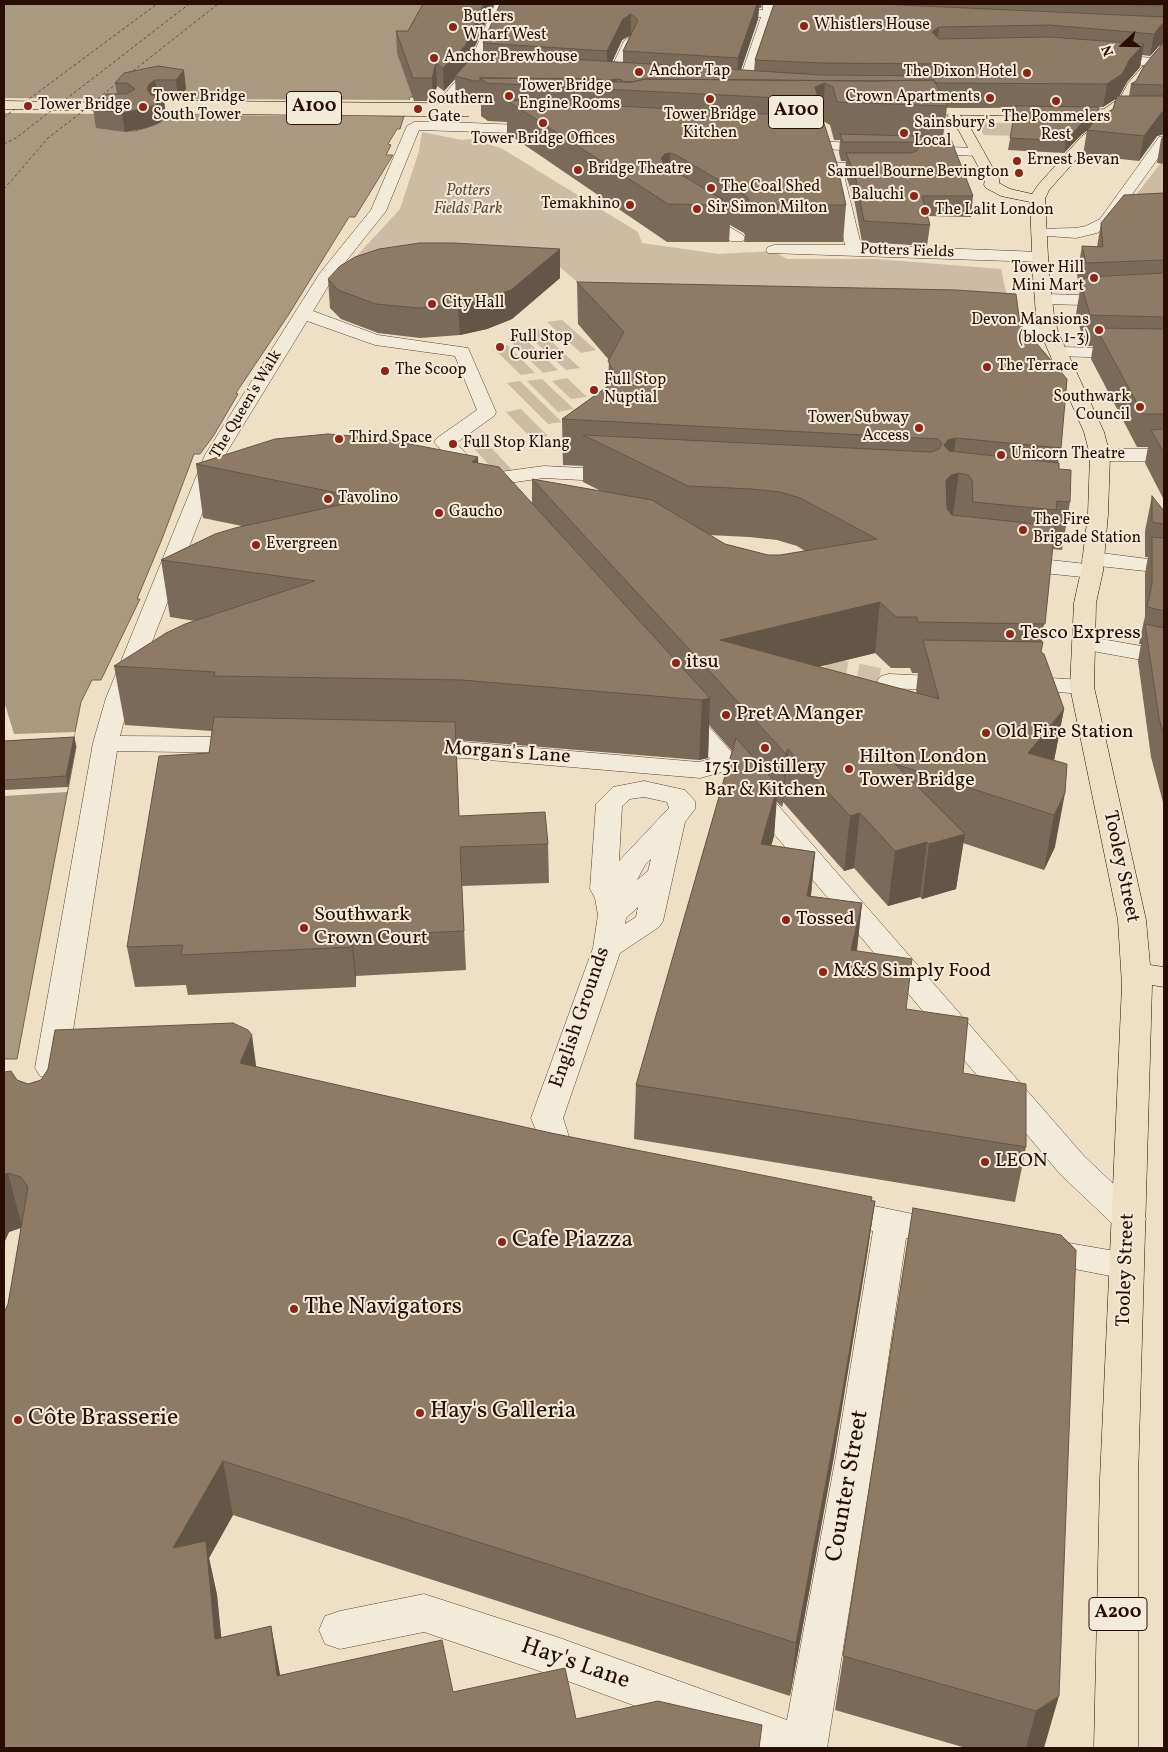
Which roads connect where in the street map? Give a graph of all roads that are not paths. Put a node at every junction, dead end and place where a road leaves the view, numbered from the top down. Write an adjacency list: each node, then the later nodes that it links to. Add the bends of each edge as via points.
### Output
1 (502, 4): 9 (street)
2 (768, 9): 3 (street); 4 (street); 12 (street)
3 (711, 12)
4 (817, 17)
5 (630, 41): 11 (street, via 607,79)
6 (1164, 50): 8 (main road)
7 (1093, 57): 8 (street)
8 (1154, 62): 21 (main road, via 1125,100)
9 (473, 70): 10 (street); 23 (street, via 445,101)
10 (491, 72)
11 (629, 80)
12 (743, 87)
13 (943, 97): 19 (street)
14 (4, 105): 15 (main road)
15 (129, 106)
16 (158, 107): 17 (main road, A100, bridge)
17 (474, 110)
18 (895, 113): 19 (main road)
19 (952, 114): 21 (main road); 30 (main road)
20 (1164, 114): 21 (main road)
21 (1106, 116): 22 (main road); 35 (main road, via 1103,128 1087,139)
22 (1164, 120)
23 (432, 126): 25 (street); 44 (street, The Queen's Walk, via 414,126 378,211 328,273)
24 (556, 130): 25 (street, via 480,126)
25 (461, 133): 28 (street)
26 (824, 139): 29 (street); 30 (street, via 899,149); 33 (street)
27 (1164, 140): 37 (street, via 1104,222 1091,230 1076,233)
28 (491, 142)
29 (777, 143)
30 (977, 152): 34 (main road)
31 (902, 167): 33 (street)
32 (969, 167): 34 (street)
33 (835, 168): 40 (street)
34 (989, 173): 35 (main road, via 991,186 996,190)
35 (1040, 193): 37 (main road, Tooley Street / A200)
36 (687, 207): 38 (street)
37 (1040, 232): 41 (main road, Tooley Street / A200)
38 (737, 238)
39 (774, 250): 40 (street, Potters Fields)
40 (854, 250): 41 (street, Potters Fields)
41 (1040, 257): 43 (main road, Tooley Street / A200)
42 (1164, 296): 43 (street)
43 (1044, 299): 46 (main road, Tooley Street / A200)
44 (302, 313): 51 (street, via 375,340 462,352 486,412 444,442 490,492 544,472); 60 (street, The Queen's Walk, via 215,455 118,698)
45 (974, 326): 46 (street)
46 (1049, 332): 47 (main road, Tooley Street / A200)
47 (1058, 352): 48 (street); 49 (main road, Tooley Street / A200, via 1094,432)
48 (1164, 354)
49 (1100, 455): 50 (street); 53 (main road, Tooley Street / A200)
50 (1164, 455)
51 (642, 477)
52 (992, 561): 53 (street)
53 (1092, 565): 54 (street); 55 (main road, Tooley Street / A200)
54 (1164, 567)
55 (1084, 643): 56 (street); 58 (main road, Tooley Street / A200)
56 (1164, 657)
57 (889, 681): 58 (street)
58 (1082, 687): 68 (main road, Tooley Street / A200, via 1132,920)
59 (669, 697): 63 (street)
60 (106, 743): 61 (street); 69 (street, The Queen's Walk)
61 (265, 746)
62 (395, 748): 63 (street, Morgan's Lane, via 465,750 700,770)
63 (727, 762): 72 (street, via 1072,1165)
64 (673, 820): 65 (street); 66 (street, English Grounds, via 633,861); 66 (street, English Grounds, via 682,810 682,801 665,792 644,789 622,793 609,804 604,889)
65 (661, 874): 66 (street); 67 (street, via 649,921)
66 (611, 906): 67 (street, English Grounds)
67 (607, 948): 70 (street, English Grounds, via 547,1118)
68 (1150, 975): 72 (main road, Tooley Street / A200)
69 (59, 1079)
70 (551, 1144)
71 (804, 1204): 73 (street)
72 (1128, 1219): 76 (main road, Tooley Street / A200)
73 (891, 1223): 74 (street); 78 (street, Counter Street)
74 (975, 1239)
75 (1012, 1246): 76 (street)
76 (1126, 1266): 79 (main road, Tooley Street / A200, via 1119,1479)
77 (340, 1630): 78 (street, Hay's Lane, via 424,1613 558,1657)
78 (805, 1748)
79 (1116, 1748)

